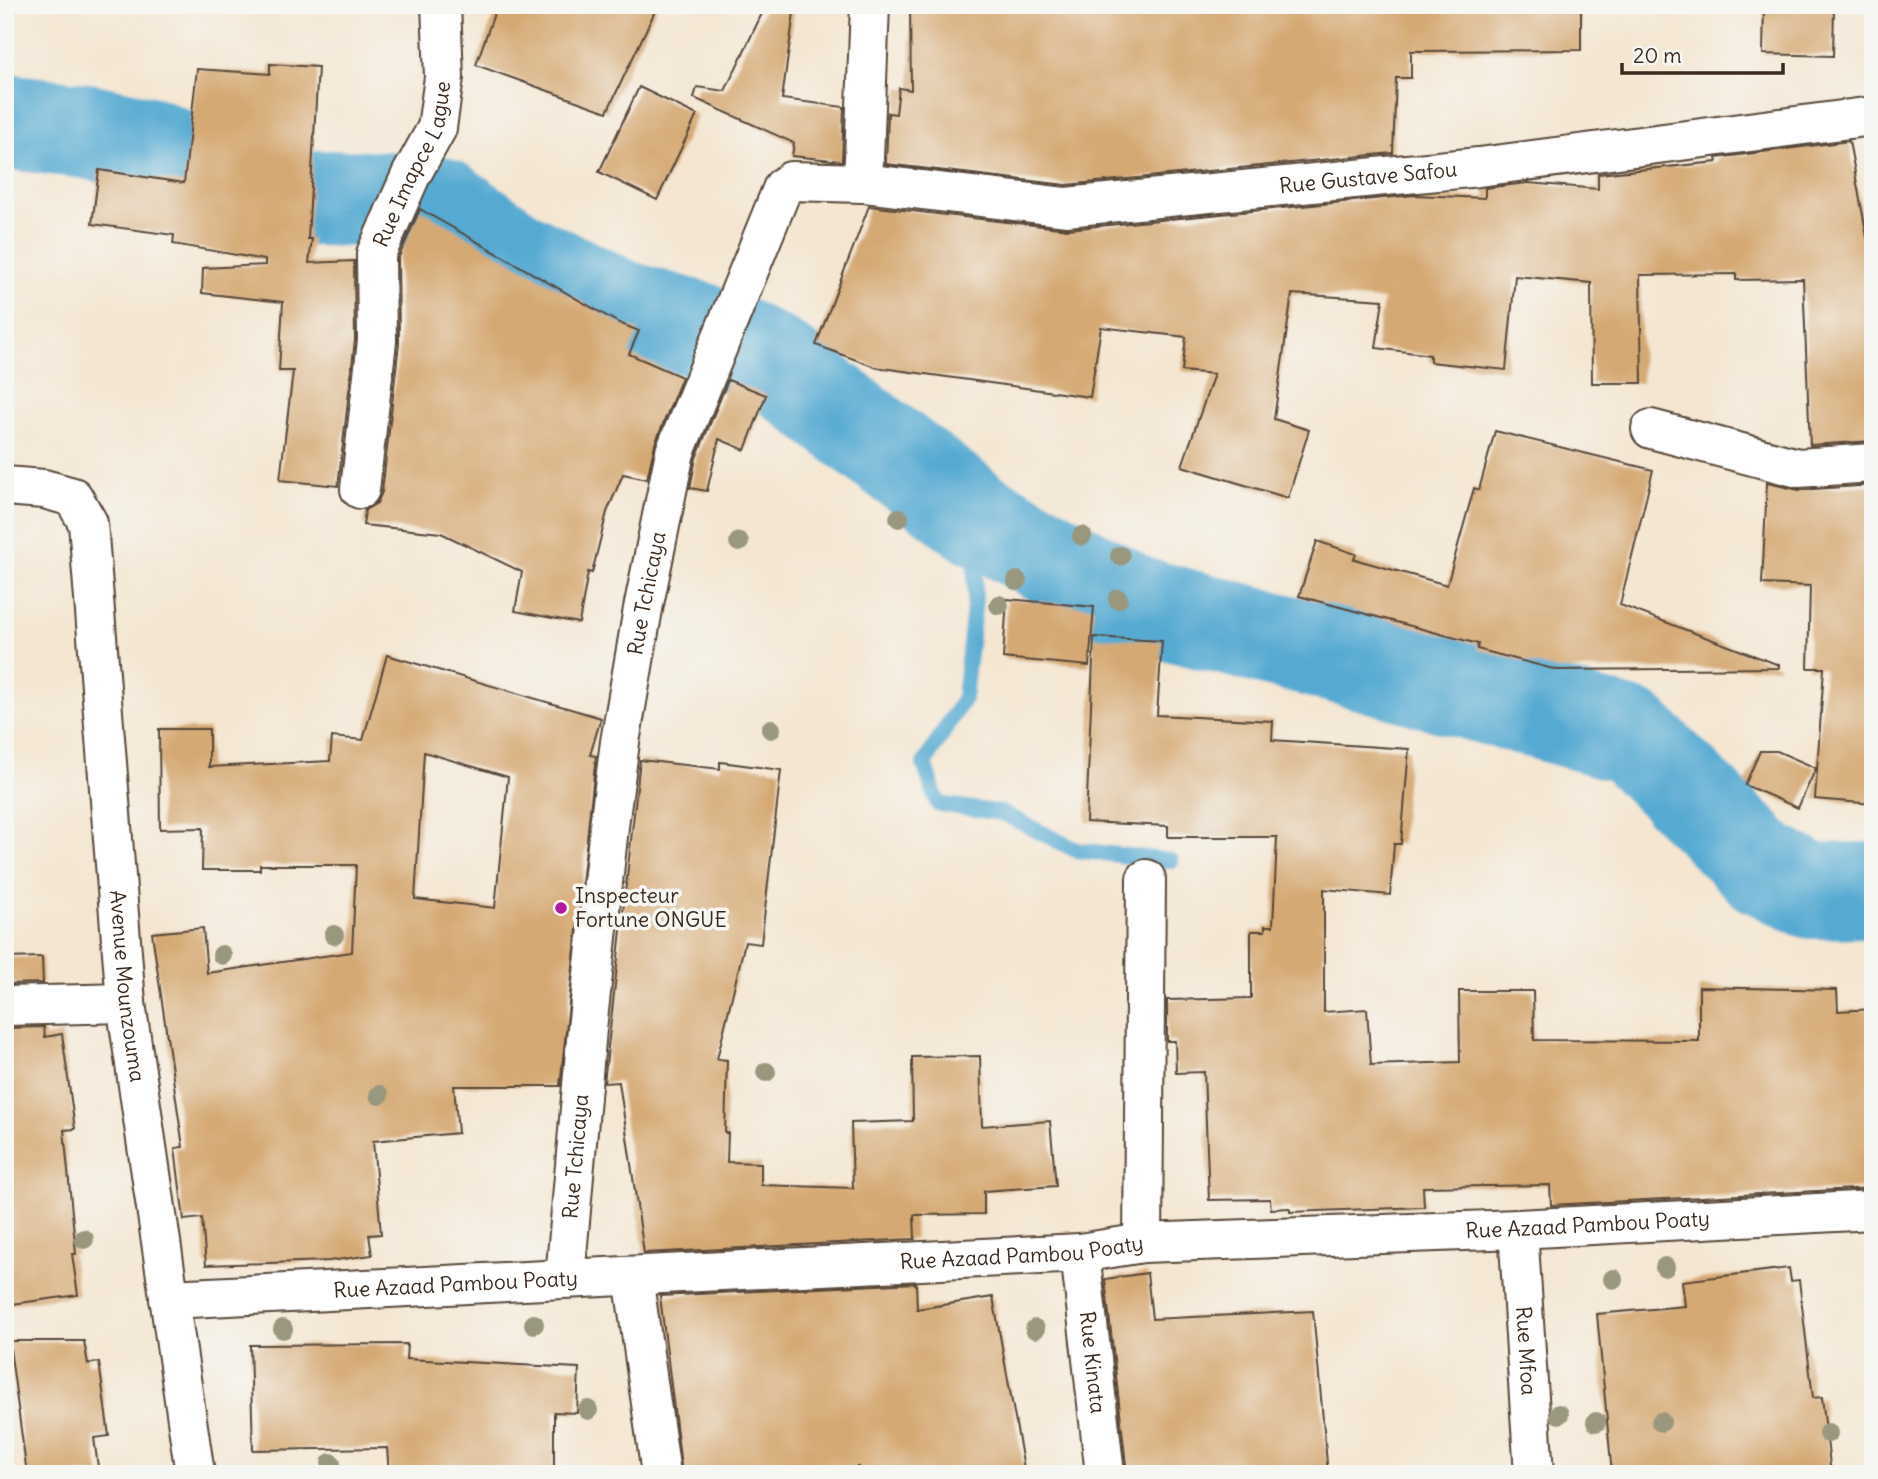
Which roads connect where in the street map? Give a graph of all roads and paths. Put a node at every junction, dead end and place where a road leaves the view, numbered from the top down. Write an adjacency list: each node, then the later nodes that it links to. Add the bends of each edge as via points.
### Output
1 (442, 5): 8 (street, Rue Imapce Lague, via 443,77 437,128 376,254 377,341)
2 (870, 5): 4 (street)
3 (1873, 116): 4 (street, Rue Gustave Safou, via 1479,167 1066,206)
4 (863, 183): 17 (street, Rue Tchicaya, via 790,181 783,187 675,452 620,742 587,1029)
5 (1651, 429): 6 (street, via 1798,468)
6 (1873, 463)
7 (5, 486): 10 (street, Avenue Mounzouma, via 73,497 88,523)
8 (360, 489)
9 (1146, 879): 14 (street)
10 (127, 1003): 11 (street); 18 (street, Avenue Mounzouma)
11 (5, 1006)
12 (1873, 1210): 13 (street, Rue Azaad Pambou Poaty)
13 (1518, 1229): 14 (street, Rue Azaad Pambou Poaty); 22 (street, Rue Mfoa)
14 (1143, 1243): 15 (street, Rue Azaad Pambou Poaty)
15 (1080, 1253): 16 (street, Rue Azaad Pambou Poaty); 21 (street, Rue Kinata)
16 (633, 1276): 17 (street, Rue Azaad Pambou Poaty); 20 (street)
17 (565, 1278): 18 (street, Rue Azaad Pambou Poaty)
18 (169, 1299): 19 (street, Avenue Mounzouma)
19 (195, 1474)
20 (661, 1474)
21 (1105, 1474)
22 (1534, 1474)

